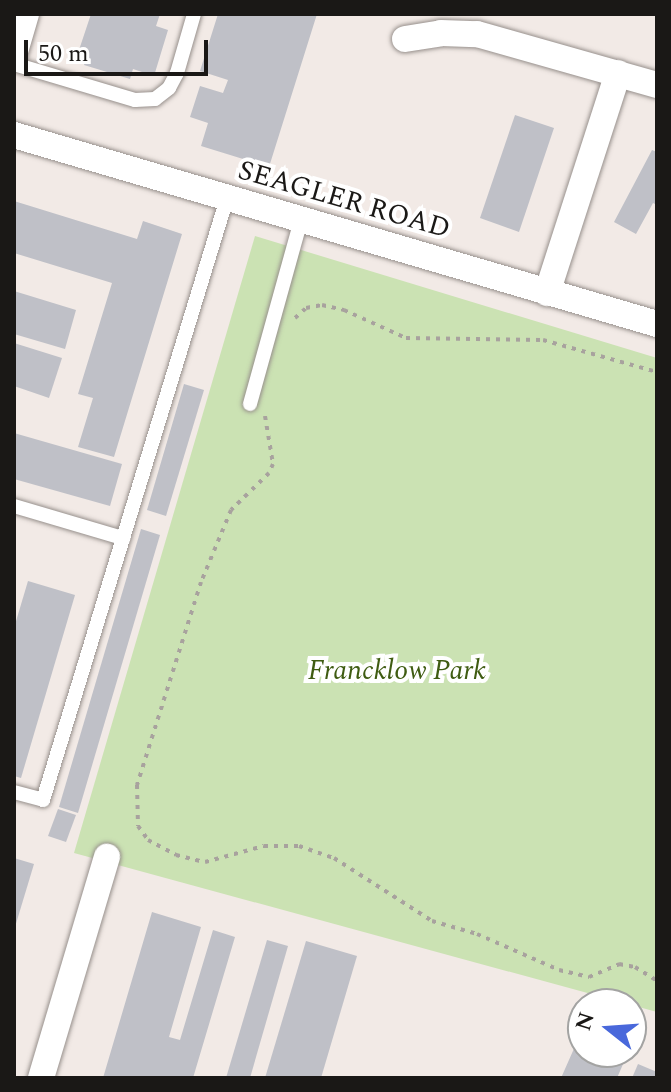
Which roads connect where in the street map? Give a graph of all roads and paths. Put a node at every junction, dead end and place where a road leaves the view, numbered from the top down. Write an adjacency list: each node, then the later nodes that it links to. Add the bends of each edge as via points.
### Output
1 (26, 14): 4 (street)
2 (194, 14): 5 (lane, via 173,81 155,99 135,100)
3 (405, 39): 6 (street, via 477,34)
4 (14, 55)
5 (14, 64)
6 (618, 73): 7 (street); 11 (street)
7 (657, 85)
8 (14, 135): 9 (street, SEAGLER ROAD)
9 (227, 198): 10 (street, SEAGLER ROAD); 17 (lane)
10 (301, 220): 11 (street, SEAGLER ROAD); 15 (lane)
11 (547, 293): 12 (street, SEAGLER ROAD)
12 (657, 324)
13 (287, 325): 14 (path, via 306,308 322,305 406,338 543,340)
14 (657, 372)
15 (257, 405): 20 (path, via 273,464 231,510 201,582 137,785 138,826 148,840 205,862 264,846 299,846 334,858 432,921 477,934 559,970 589,977 619,964)
16 (14, 506): 17 (lane)
17 (123, 538): 18 (lane, via 43,800)
18 (14, 792)
19 (107, 857): 21 (street)
20 (657, 981)
21 (41, 1078)

